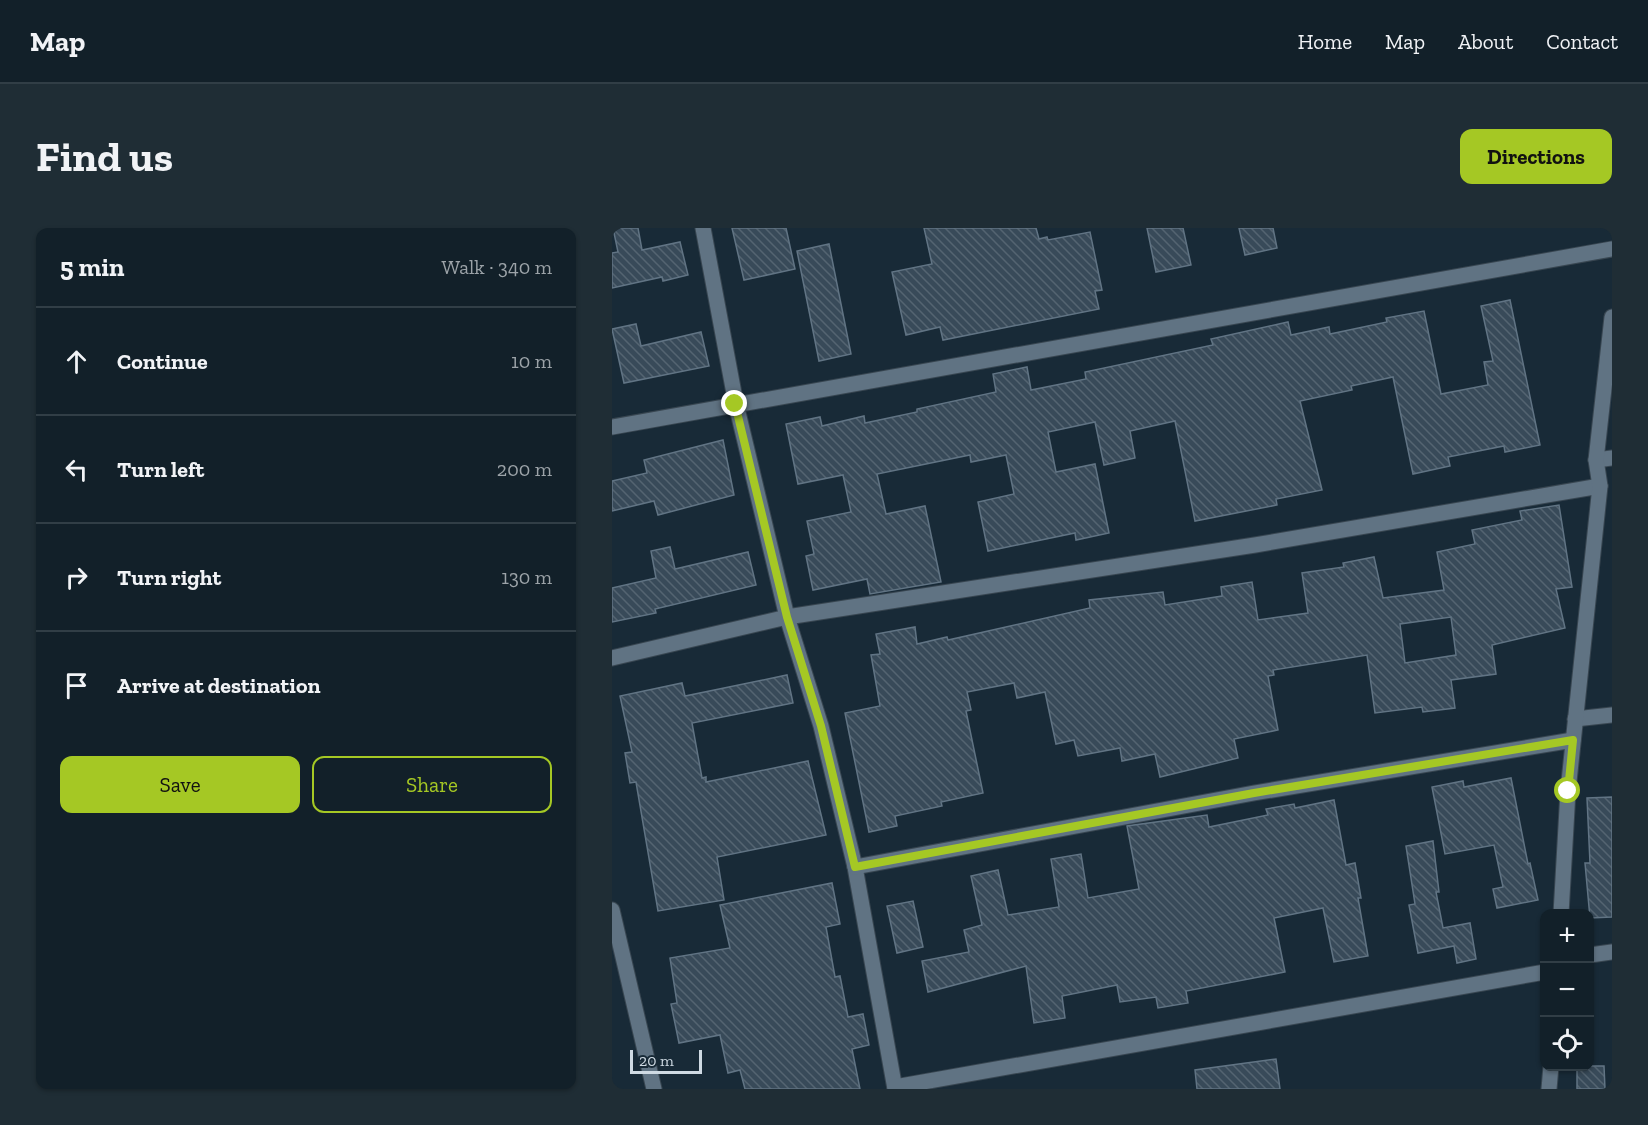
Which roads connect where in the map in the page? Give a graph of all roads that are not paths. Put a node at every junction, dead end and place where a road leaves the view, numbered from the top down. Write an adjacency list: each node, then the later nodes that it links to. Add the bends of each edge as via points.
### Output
1 (703, 228): 4 (street)
2 (1612, 249): 4 (street)
3 (1612, 317): 7 (street)
4 (735, 404): 5 (street); 9 (street)
5 (612, 427)
6 (1612, 458): 7 (street)
7 (1596, 460): 8 (street)
8 (1600, 486): 9 (street, via 1255,546); 12 (street)
9 (787, 617): 10 (street); 14 (street, via 821,726)
10 (612, 658)
11 (1612, 715): 12 (street)
12 (1575, 719): 13 (street)
13 (1573, 740): 14 (street, via 1254,793); 15 (street)
14 (855, 867): 21 (street)
15 (1561, 909)
16 (612, 910): 22 (street)
17 (1612, 952): 18 (street)
18 (1594, 954)
19 (1540, 973): 21 (street)
20 (1551, 1071): 23 (street)
21 (895, 1088)
22 (654, 1089)
23 (1549, 1089)

